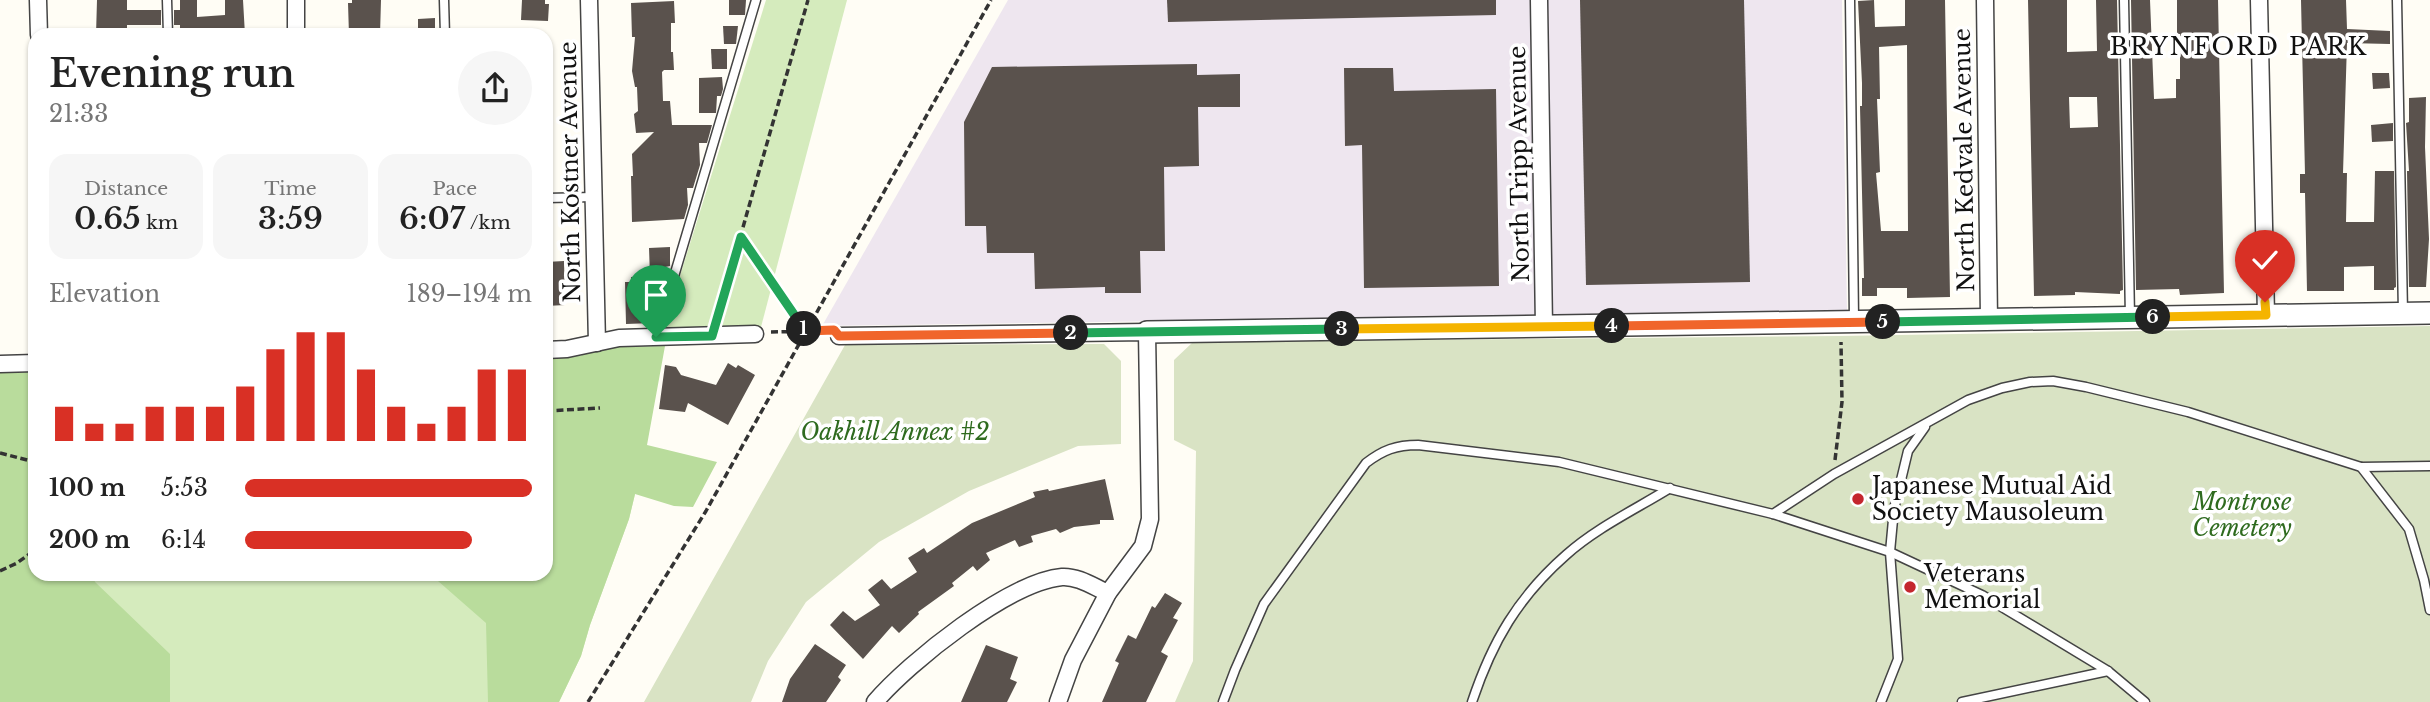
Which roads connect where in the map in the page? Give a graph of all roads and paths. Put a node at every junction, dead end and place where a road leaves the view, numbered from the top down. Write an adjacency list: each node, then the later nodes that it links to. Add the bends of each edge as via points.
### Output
1 (38, 0): 15 (street)
2 (167, 0): 16 (lane)
3 (296, 0): 17 (street)
4 (444, 0): 18 (lane)
5 (589, 0): 19 (street, North Kostner Avenue)
6 (756, 0): 34 (lane)
7 (808, 0): 21 (path)
8 (991, 0): 29 (path)
9 (1539, 0): 28 (street, North Tripp Avenue)
10 (1850, 0): 27 (lane)
11 (1985, 0): 26 (street, North Kedvale Avenue)
12 (2124, 0): 25 (lane)
13 (2259, 0): 24 (street)
14 (2397, 0): 22 (lane)
15 (39, 28)
16 (168, 28)
17 (296, 28)
18 (445, 28)
19 (594, 197): 20 (lane); 35 (street, North Kostner Avenue)
20 (553, 198)
21 (741, 237): 29 (path); 32 (path)
22 (2403, 313): 23 (street); 24 (street)
23 (2430, 313)
24 (2266, 315): 25 (street)
25 (2130, 317): 26 (street)
26 (1989, 320): 27 (street)
27 (1847, 322): 28 (street); 46 (path)
28 (1544, 327): 30 (street)
29 (806, 331): 31 (path); 33 (path, via 834,330); 55 (path, via 706,511)
30 (1147, 332): 33 (street); 52 (street, via 1150,519 1143,546)
31 (762, 333): 32 (street)
32 (712, 336): 34 (street)
33 (839, 336)
34 (656, 337): 35 (street)
35 (597, 343): 36 (street)
36 (553, 350)
37 (28, 363): 38 (street)
38 (0, 364)
39 (600, 408): 40 (path)
40 (553, 411)
41 (1927, 424): 45 (lane, via 1968,400 2002,388 2053,381 2188,412); 46 (lane); 49 (lane, via 1908,451 1894,509)
42 (0, 453): 43 (path)
43 (28, 460)
44 (2430, 466): 45 (lane)
45 (2361, 467): 53 (lane, via 2409,529)
46 (1834, 474): 48 (lane)
47 (1670, 488): 48 (lane); 58 (lane, via 1559,462 1418,445 1398,445 1380,452 1366,463 1264,604); 59 (lane, via 1567,554 1532,589 1503,628)
48 (1773, 514): 49 (lane)
49 (1890, 552): 54 (lane, via 1982,595); 60 (lane, via 1898,659)
50 (28, 555): 51 (path)
51 (0, 571)
52 (1108, 593): 56 (street, via 1063,577 1023,589 953,630); 57 (street, via 1073,660)
53 (2430, 610)
54 (2108, 671): 61 (lane); 62 (lane)
55 (588, 702)
56 (875, 702)
57 (1058, 702)
58 (1223, 702)
59 (1472, 702)
60 (1881, 702)
61 (1962, 702)
62 (2145, 702)

